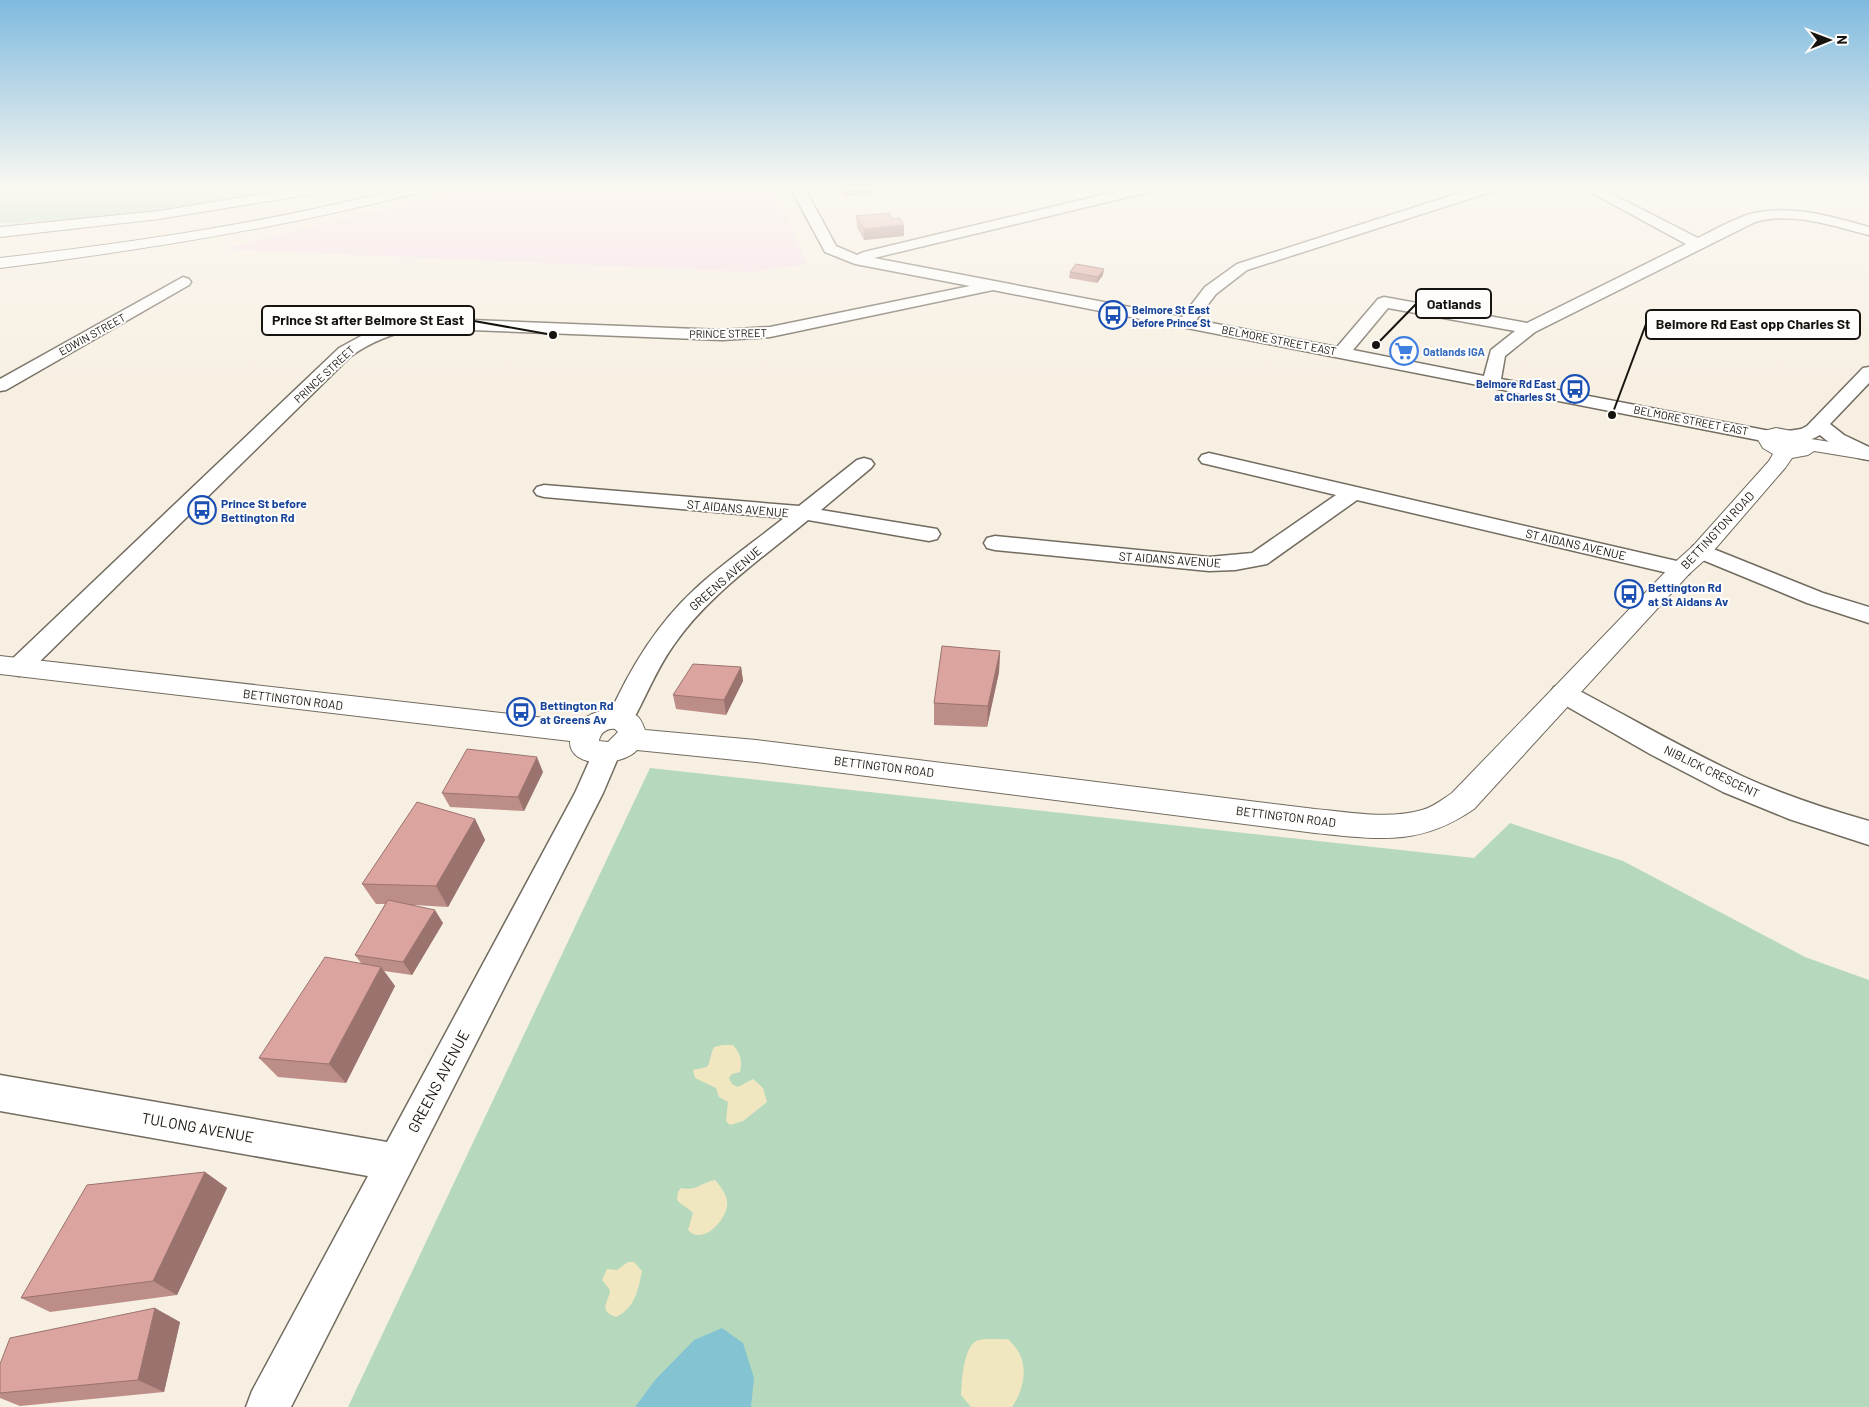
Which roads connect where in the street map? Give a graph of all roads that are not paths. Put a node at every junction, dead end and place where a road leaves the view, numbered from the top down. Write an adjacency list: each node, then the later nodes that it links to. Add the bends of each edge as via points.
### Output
1 (76, 253): 7 (main road)
2 (840, 253): 6 (street, BELMORE STREET EAST)
3 (877, 253): 6 (street)
4 (1287, 253): 10 (street, via 1242,267 1222,279 1207,292)
5 (1681, 253): 11 (street)
6 (855, 258): 9 (street, BELMORE STREET EAST)
7 (0, 262)
8 (183, 282): 15 (street, EDWIN STREET)
9 (997, 285): 10 (street, BELMORE STREET EAST); 28 (street, PRINCE STREET, via 770,332 746,334 419,323 378,332 345,352)
10 (1187, 322): 12 (street, BELMORE STREET EAST)
11 (1529, 328): 12 (street, via 1384,302); 14 (street, via 1497,354)
12 (1342, 352): 14 (street, BELMORE STREET EAST)
13 (1869, 372): 16 (street)
14 (1492, 381): 17 (street, BELMORE STREET EAST)
15 (0, 386)
16 (1820, 425): 17 (street, via 1806,435); 18 (street, via 1837,439)
17 (1786, 442): 18 (main road, via 1832,446); 26 (main road, BETTINGTON ROAD, via 1778,464)
18 (1868, 454)
19 (1209, 459): 22 (street, ST AIDANS AVENUE)
20 (864, 464): 23 (street, GREENS AVENUE)
21 (544, 491): 23 (street, ST AIDANS AVENUE)
22 (1354, 492): 25 (street, ST AIDANS AVENUE, via 1259,560 1235,564); 26 (street, ST AIDANS AVENUE)
23 (802, 513): 24 (street, ST AIDANS AVENUE); 30 (street, GREENS AVENUE, via 703,595 676,623 651,656)
24 (930, 534)
25 (996, 544)
26 (1691, 560): 27 (street); 29 (main road, BETTINGTON ROAD)
27 (1869, 616)
28 (9, 666): 30 (main road, BETTINGTON ROAD)
29 (1562, 693): 30 (main road, BETTINGTON ROAD, via 1463,801 1425,822 1395,826 1315,820 794,755); 31 (street, NIBLICK CRESCENT, via 1709,772 1757,794)
30 (611, 736): 33 (street, GREENS AVENUE, via 589,793)
31 (1869, 833)
32 (0, 1093): 33 (street, TULONG AVENUE)
33 (396, 1162): 34 (street, GREENS AVENUE)
34 (268, 1407)

